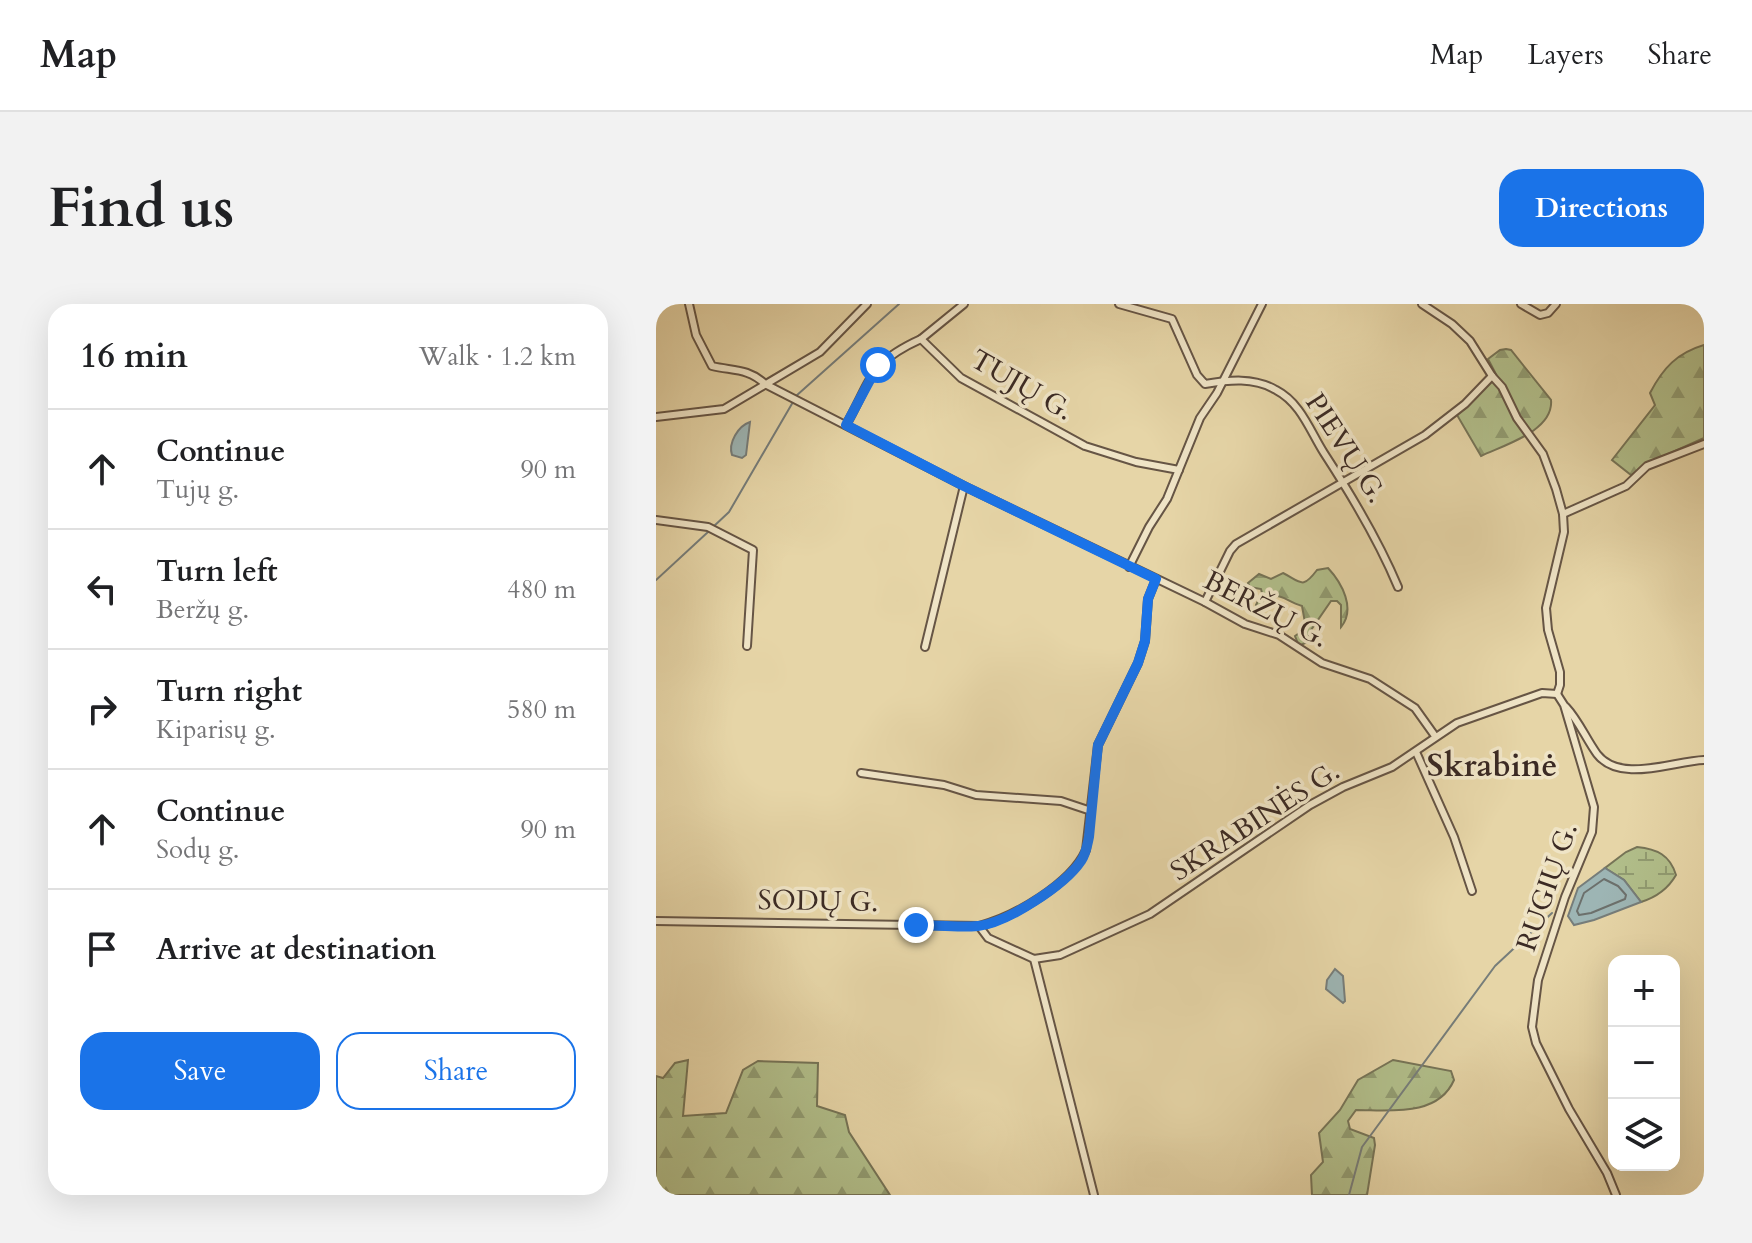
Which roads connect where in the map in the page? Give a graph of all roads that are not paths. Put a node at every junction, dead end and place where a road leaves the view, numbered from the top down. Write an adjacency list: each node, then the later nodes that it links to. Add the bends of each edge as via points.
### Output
1 (689, 304): 14 (street, BERŽŲ G., via 710,365 746,371)
2 (867, 304): 14 (street, via 820,352)
3 (964, 304): 11 (street)
4 (1119, 304): 13 (street, via 1172,319 1201,380)
5 (1262, 304): 13 (street)
6 (1422, 304): 10 (street)
7 (1437, 304): 10 (street)
8 (1521, 304): 9 (street, via 1540,315)
9 (1556, 304)
10 (1429, 309): 12 (street, via 1462,331)
11 (921, 339): 16 (street, via 878,365); 18 (street, TUJŲ G., via 961,378 1085,446)
12 (1492, 376): 19 (street, via 1439,426); 21 (street, via 1543,454)
13 (1221, 383): 18 (street); 19 (street, PIEVŲ G., via 1257,382 1285,395)
14 (765, 384): 15 (street, via 724,409); 16 (street, BERŽŲ G.)
15 (656, 417)
16 (846, 425): 20 (street, BERŽŲ G.)
17 (1704, 444): 21 (street, via 1647,466 1626,486)
18 (1179, 470): 23 (street)
19 (1344, 483): 25 (street, PIEVŲ G.); 26 (street, via 1236,544)
20 (964, 486): 23 (street, BERŽŲ G.); 28 (street)
21 (1563, 514): 29 (street, RUGIŲ G., via 1564,532 1546,608 1560,672)
22 (656, 520): 27 (street, via 708,527 753,550)
23 (1129, 567): 24 (street, BERŽŲ G.)
24 (1156, 579): 26 (street, BERŽŲ G.); 35 (street, via 1138,663 1098,745)
25 (1398, 587)
26 (1205, 602): 31 (street, BERŽŲ G., via 1279,635 1322,663 1370,679 1415,708)
27 (747, 646)
28 (925, 647)
29 (1557, 694): 30 (street, RUGIŲ G.); 31 (street, SKRABINĖS G., via 1505,704)
30 (1564, 705): 33 (street, via 1610,765 1650,770); 41 (street, RUGIŲ G., via 1594,823 1565,897 1532,1012 1536,1043)
31 (1435, 736): 32 (street, SKRABINĖS G.)
32 (1416, 752): 36 (street); 39 (street, SKRABINĖS G., via 1317,801 1150,914 1060,955)
33 (1704, 760)
34 (861, 773): 35 (street, via 976,795 1061,801)
35 (1091, 811): 38 (street, via 1080,863 1011,915)
36 (1472, 891)
37 (656, 921): 38 (street, SODŲ G.)
38 (979, 926): 39 (street, via 988,938)
39 (1034, 959): 40 (street)
40 (1094, 1195)
41 (1616, 1195)

